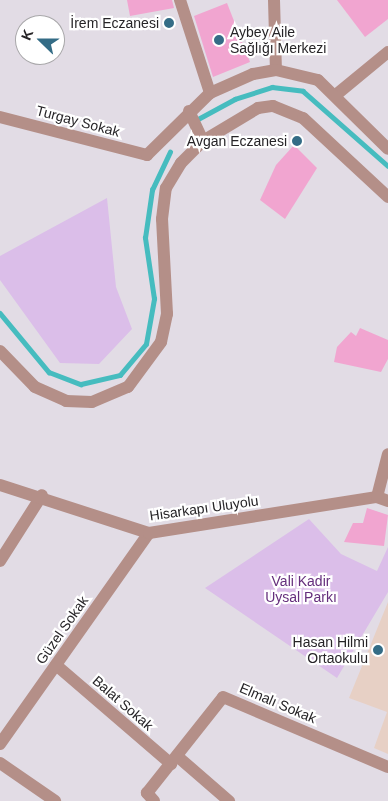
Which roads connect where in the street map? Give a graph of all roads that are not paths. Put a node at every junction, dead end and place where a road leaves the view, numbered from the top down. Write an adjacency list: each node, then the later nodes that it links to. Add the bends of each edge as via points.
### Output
1 (180, 0): 5 (street)
2 (274, 0): 4 (street)
3 (388, 52): 6 (street)
4 (276, 70): 5 (street, via 253,74); 6 (street, via 301,73)
5 (210, 93): 7 (street)
6 (337, 94): 10 (street)
7 (190, 110): 8 (street, Turgay Sokak, via 147,156); 9 (street)
8 (0, 117)
9 (203, 141): 11 (street, via 258,108 286,109 303,118); 12 (street, via 181,163 166,188 162,219 165,323 161,342 148,365 128,387 92,402 66,401 34,388)
10 (388, 149)
11 (388, 197)
12 (0, 351)
13 (388, 454): 16 (street)
14 (0, 485): 15 (street, Hisarkapı Uluyolu)
15 (42, 495): 17 (street, Hisarkapı Uluyolu); 18 (street)
16 (382, 499): 17 (street, Hisarkapı Uluyolu)
17 (149, 533): 19 (street, Güzel Sokak)
18 (0, 561)
19 (56, 664): 20 (street, Güzel Sokak); 21 (street, Balat Sokak)
20 (0, 744)
21 (174, 760): 23 (street, Elmalı Sokak, via 223,696); 25 (street, Elmalı Sokak, via 147,793); 26 (street, Balat Sokak)
22 (0, 763): 24 (street)
23 (388, 767)
24 (55, 801)
25 (154, 801)
26 (228, 801)

